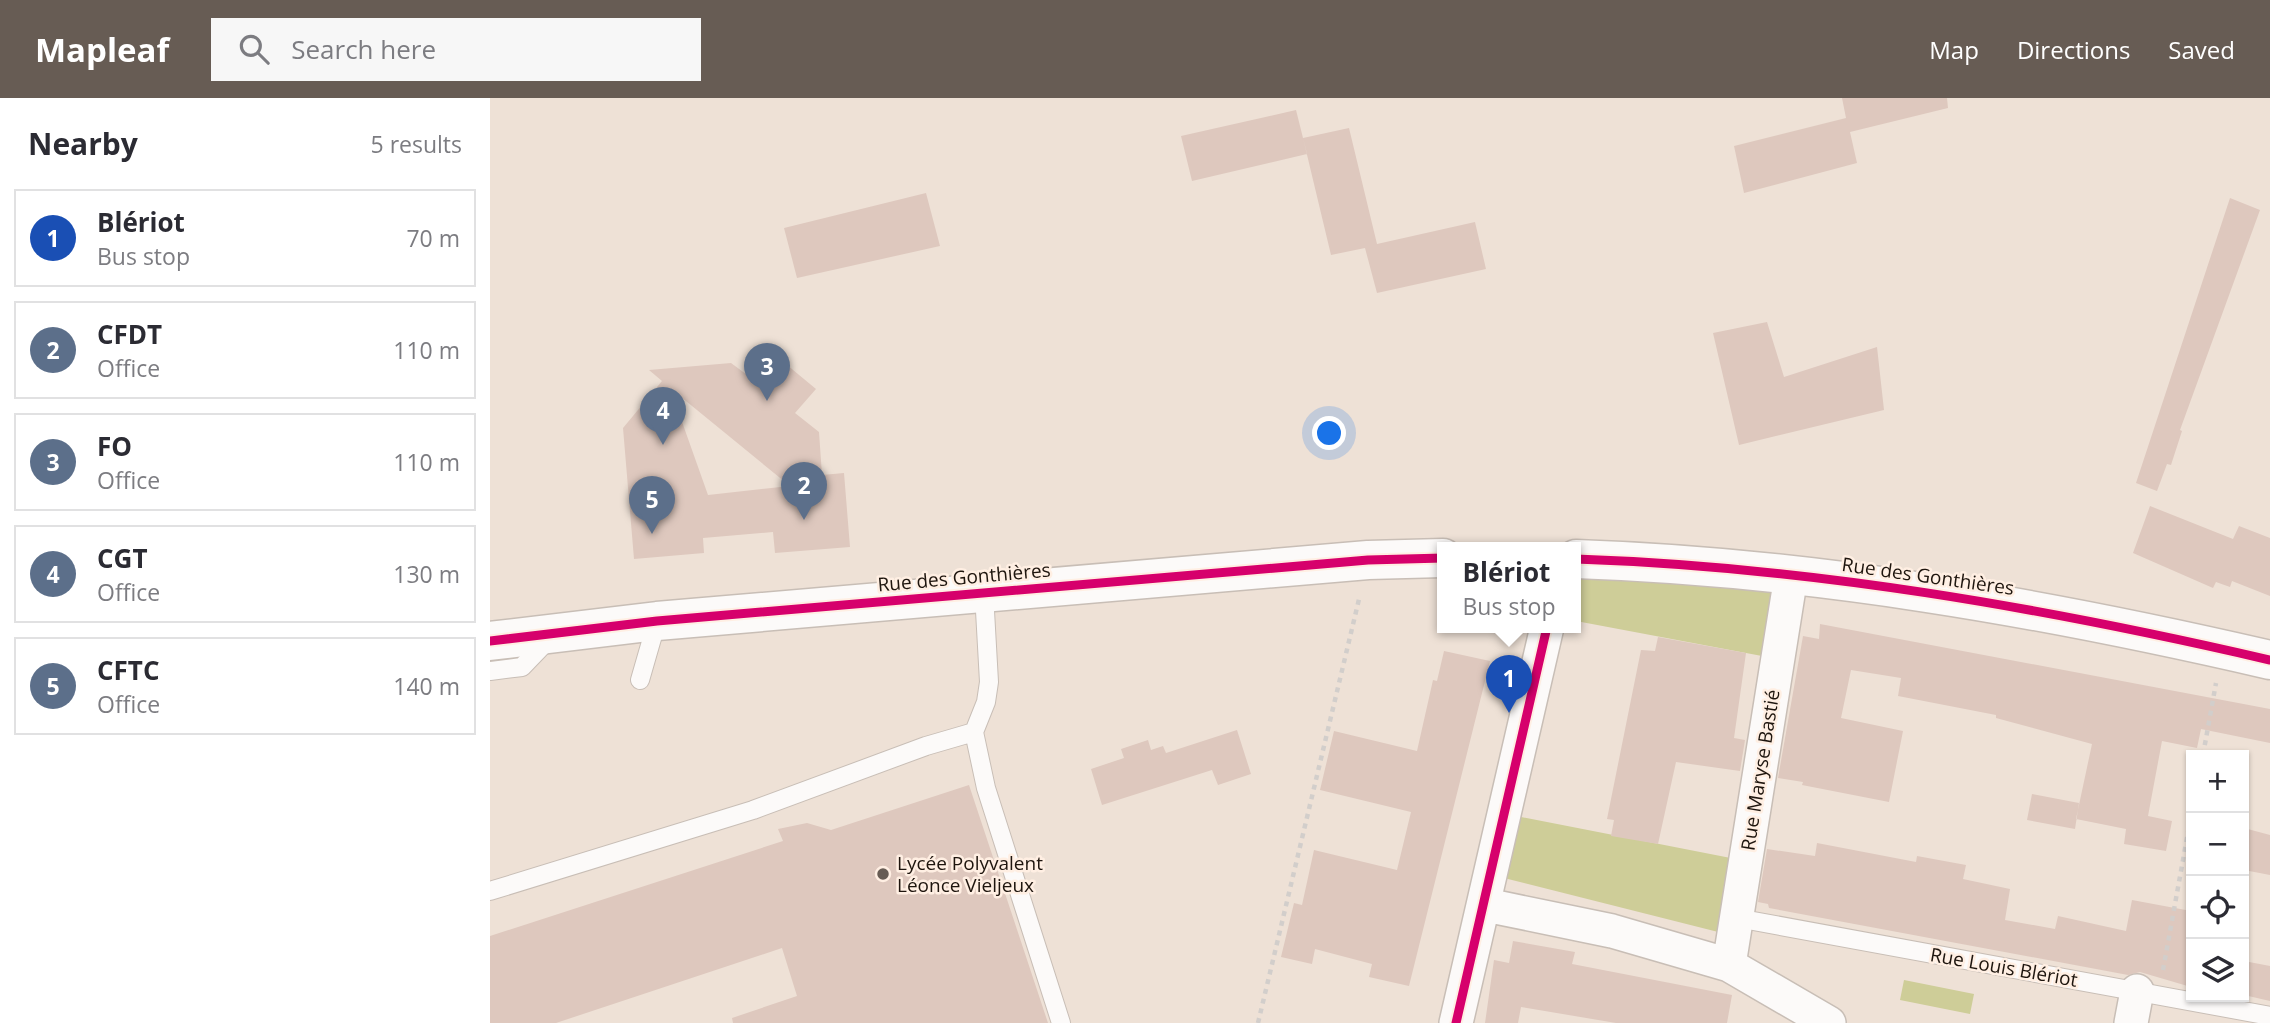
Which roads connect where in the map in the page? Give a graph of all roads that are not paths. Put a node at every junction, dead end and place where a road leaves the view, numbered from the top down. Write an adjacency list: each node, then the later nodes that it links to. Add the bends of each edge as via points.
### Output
1 (1437, 558): 4 (street, Rue des Gonthières)
2 (1581, 559): 3 (street, Rue des Gonthières)
3 (1791, 576): 9 (street, Rue des Gonthières, via 1893,585 2102,622); 15 (street, Rue Maryse Bastié)
4 (984, 593): 5 (street, Rue des Gonthières); 12 (lane, via 989,682)
5 (657, 621): 6 (street, Rue des Gonthières); 11 (lane)
6 (555, 633): 8 (street, Rue des Gonthières); 10 (lane, via 522,667)
7 (1546, 633): 14 (street)
8 (490, 641)
9 (2270, 660)
10 (490, 671)
11 (640, 680)
12 (974, 732): 13 (lane, via 752,810); 19 (lane, via 986,788)
13 (490, 891)
14 (1486, 905): 16 (street, via 1612,931); 20 (street)
15 (1737, 918): 16 (street, Rue Maryse Bastié); 17 (lane, Rue Louis Blériot)
16 (1729, 965): 21 (street)
17 (2142, 1003): 18 (lane, Rue Louis Blériot)
18 (2270, 1016)
19 (1061, 1023)
20 (1456, 1023)
21 (1829, 1023)

